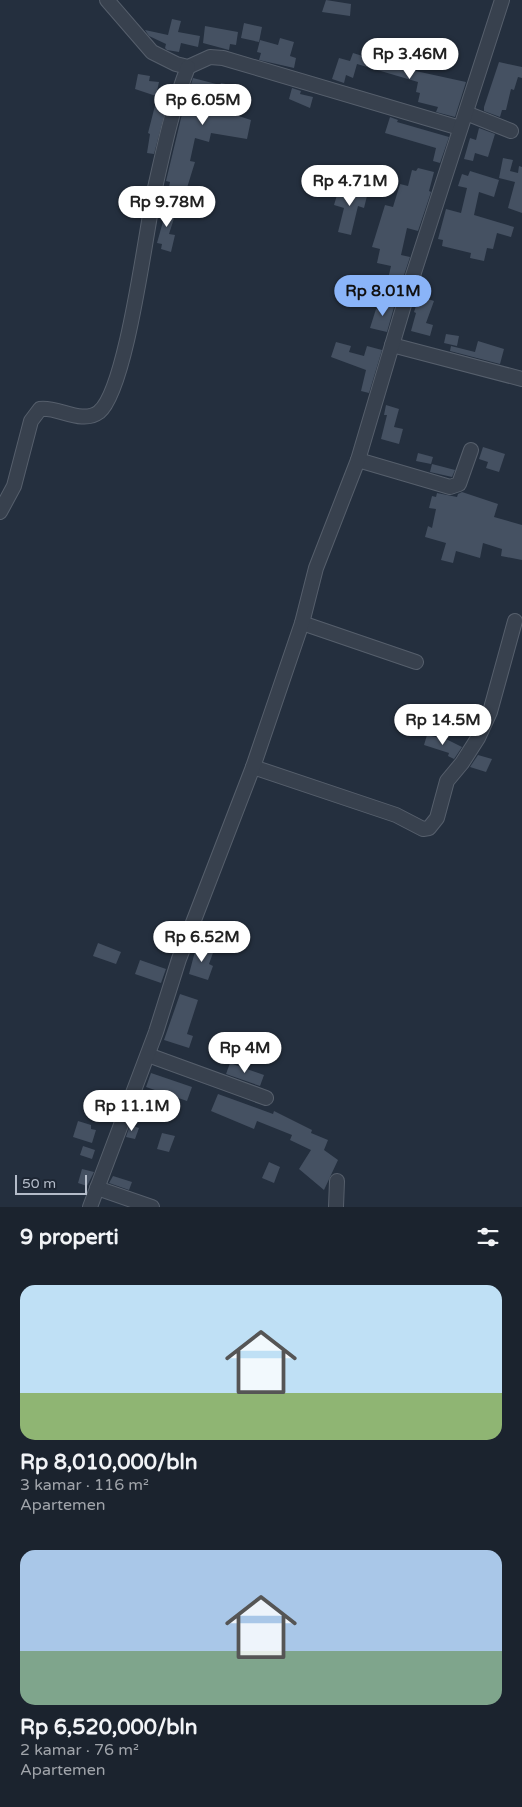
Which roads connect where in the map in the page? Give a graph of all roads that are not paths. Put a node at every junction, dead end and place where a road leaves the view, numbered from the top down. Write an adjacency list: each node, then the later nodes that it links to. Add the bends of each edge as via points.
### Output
1 (107, 0): 3 (street, via 152,52)
2 (502, 0): 4 (street)
3 (188, 67): 5 (street, via 210,57 223,58); 11 (street, via 180,87 156,186 140,282 114,384 102,409 96,414 78,415 40,409 31,421 14,486)
4 (466, 113): 5 (street); 6 (street)
5 (460, 128): 7 (street)
6 (511, 131)
7 (392, 344): 8 (street); 10 (street)
8 (522, 379)
9 (471, 450): 10 (street, via 459,484 450,487)
10 (358, 460): 13 (street, via 316,568)
11 (0, 512)
12 (515, 621): 15 (street, via 490,712 462,763 447,781 437,818 429,828 423,829 396,815)
13 (302, 623): 14 (street); 15 (street)
14 (416, 662)
15 (252, 767): 16 (street, via 178,958)
16 (148, 1055): 17 (street); 19 (street)
17 (266, 1098)
18 (337, 1181): 22 (street)
19 (97, 1188): 20 (street); 21 (street)
20 (90, 1207)
21 (152, 1207)
22 (336, 1207)

